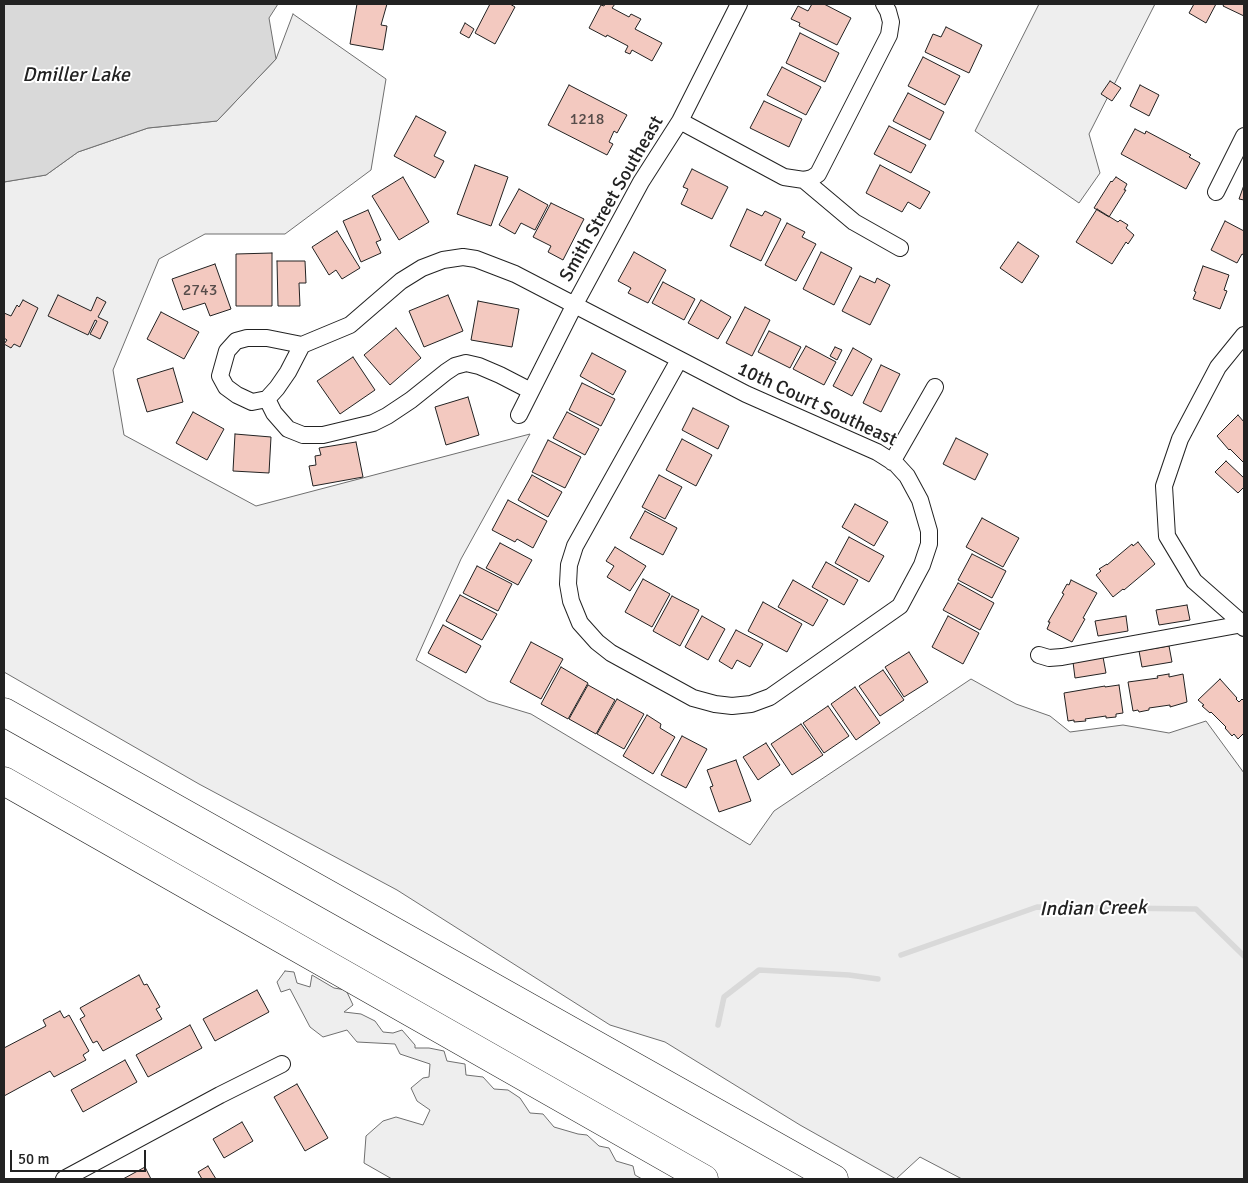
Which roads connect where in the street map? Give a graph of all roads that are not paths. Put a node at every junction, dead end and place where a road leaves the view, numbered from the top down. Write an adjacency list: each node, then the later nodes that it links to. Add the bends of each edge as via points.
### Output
1 (739, 4): 3 (street, Smith Street Southeast)
2 (884, 4): 5 (street, via 891,22 889,35 818,174)
3 (680, 121): 5 (street, via 784,177); 8 (street, Smith Street Southeast, via 641,182)
4 (1244, 136): 6 (street)
5 (804, 180): 7 (street, via 854,222)
6 (1216, 192)
7 (900, 248)
8 (575, 304): 10 (street, 10th Court Southeast, via 476,259 443,260 401,281 350,325); 11 (street, 10th Court Southeast); 13 (street, Smith Street Southeast)
9 (1244, 335): 17 (street, via 1213,375 1180,439 1164,486 1167,536 1194,581)
10 (302, 345): 14 (street, via 288,372); 14 (street, via 267,338 247,338 236,341 227,351 220,376 226,388 252,402)
11 (679, 360): 16 (street, 10th Court Southeast, via 746,394 877,452); 16 (street, 10th Court Southeast, via 575,546 568,565 568,584 580,623 597,642 693,698 732,706 770,697 900,606 922,565 929,544 929,531 912,484)
12 (935, 387): 16 (street)
13 (531, 391): 14 (street, via 466,363 446,372 387,416 373,423 323,435 303,435 288,429); 15 (street, Smith Street Southeast)
14 (267, 399)
15 (519, 415)
16 (892, 462)
17 (1243, 626): 18 (street, via 1062,657)
18 (1039, 655)
19 (4, 712): 24 (highway)
20 (4, 781): 23 (highway)
21 (282, 1064): 22 (street)
22 (64, 1179)
23 (704, 1179)
24 (834, 1179)

